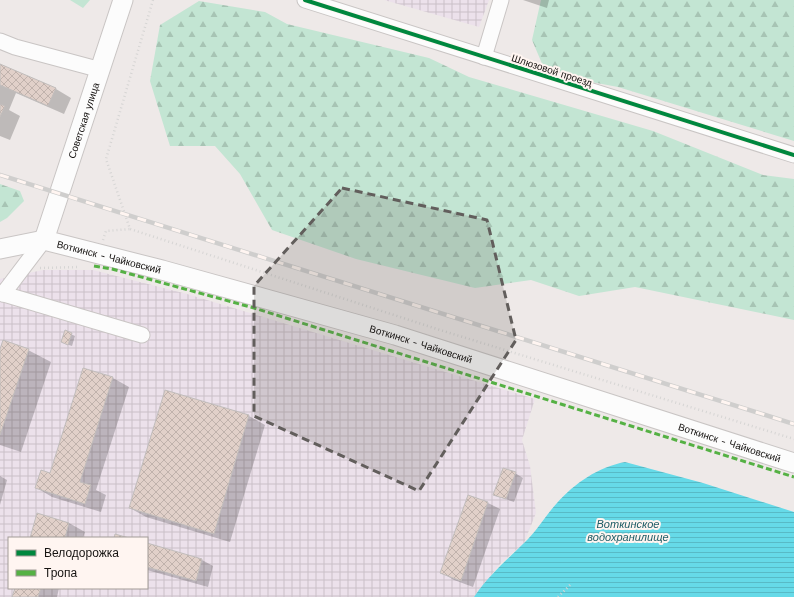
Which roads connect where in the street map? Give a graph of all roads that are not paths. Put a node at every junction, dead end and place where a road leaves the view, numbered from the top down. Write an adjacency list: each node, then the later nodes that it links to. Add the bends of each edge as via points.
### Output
1 (123, 0): 6 (main road, Советская улица)
2 (305, 0): 5 (street, Шлюзовой проезд)
3 (501, 0): 5 (street)
4 (0, 41): 6 (street)
5 (484, 57): 7 (street, Шлюзовой проезд)
6 (101, 70): 8 (main road, Советская улица)
7 (794, 155)
8 (44, 240): 9 (main road); 10 (street); 12 (main road, Воткинск - Чайковский, via 394,335)
9 (0, 249)
10 (2, 294): 11 (street)
11 (142, 335)
12 (794, 463)

